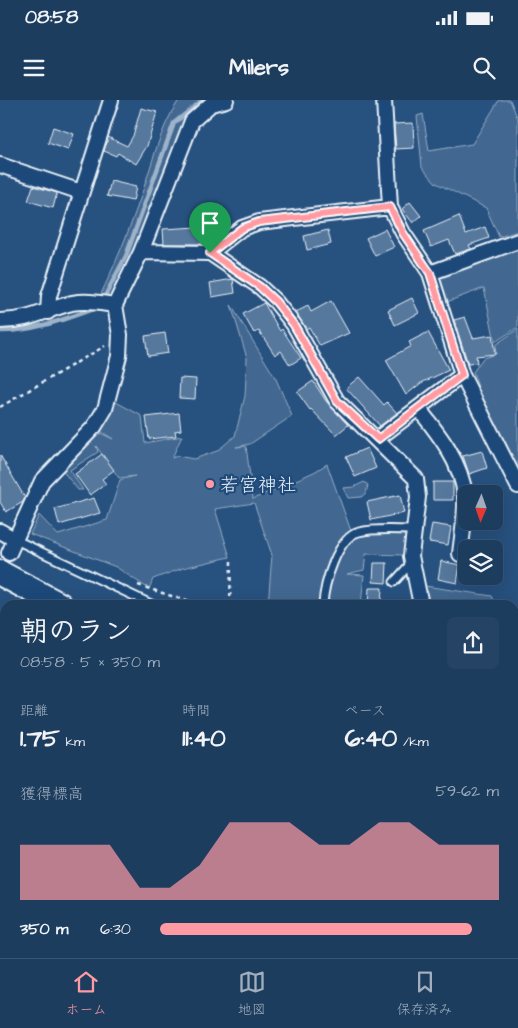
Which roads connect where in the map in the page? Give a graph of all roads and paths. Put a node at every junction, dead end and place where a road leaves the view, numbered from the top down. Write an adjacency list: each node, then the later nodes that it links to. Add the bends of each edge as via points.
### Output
1 (111, 100): 5 (street)
2 (226, 100): 8 (street, via 212,104 192,121)
3 (384, 100): 6 (street)
4 (0, 166): 5 (street)
5 (81, 192): 12 (street, via 49,296)
6 (390, 207): 9 (street, via 259,222 242,228); 10 (street)
7 (518, 240): 10 (street)
8 (141, 252): 9 (street); 11 (street)
9 (210, 253): 18 (street, via 260,287 276,302 294,325 337,401)
10 (430, 273): 15 (street)
11 (115, 305): 12 (street, via 88,301); 14 (street)
12 (48, 312): 13 (street, via 23,320)
13 (0, 321)
14 (119, 347): 16 (path, via 105,346); 22 (street, via 105,409 94,427 42,481)
15 (462, 375): 17 (street); 19 (street)
16 (0, 407)
17 (418, 408): 18 (street); 23 (street, via 456,463 465,496)
18 (378, 439): 20 (street, via 416,479 418,497)
19 (518, 486)
20 (413, 530): 25 (street); 33 (lane, via 359,532 349,537 334,561)
21 (0, 531): 22 (street)
22 (16, 540): 26 (street); 30 (lane)
23 (461, 540)
24 (231, 561): 32 (path)
25 (412, 562): 27 (lane); 34 (street)
26 (5, 563): 29 (highway)
27 (394, 582)
28 (137, 585): 31 (path)
29 (53, 600)
30 (142, 600)
31 (184, 600)
32 (230, 600)
33 (324, 600)
34 (420, 600)

